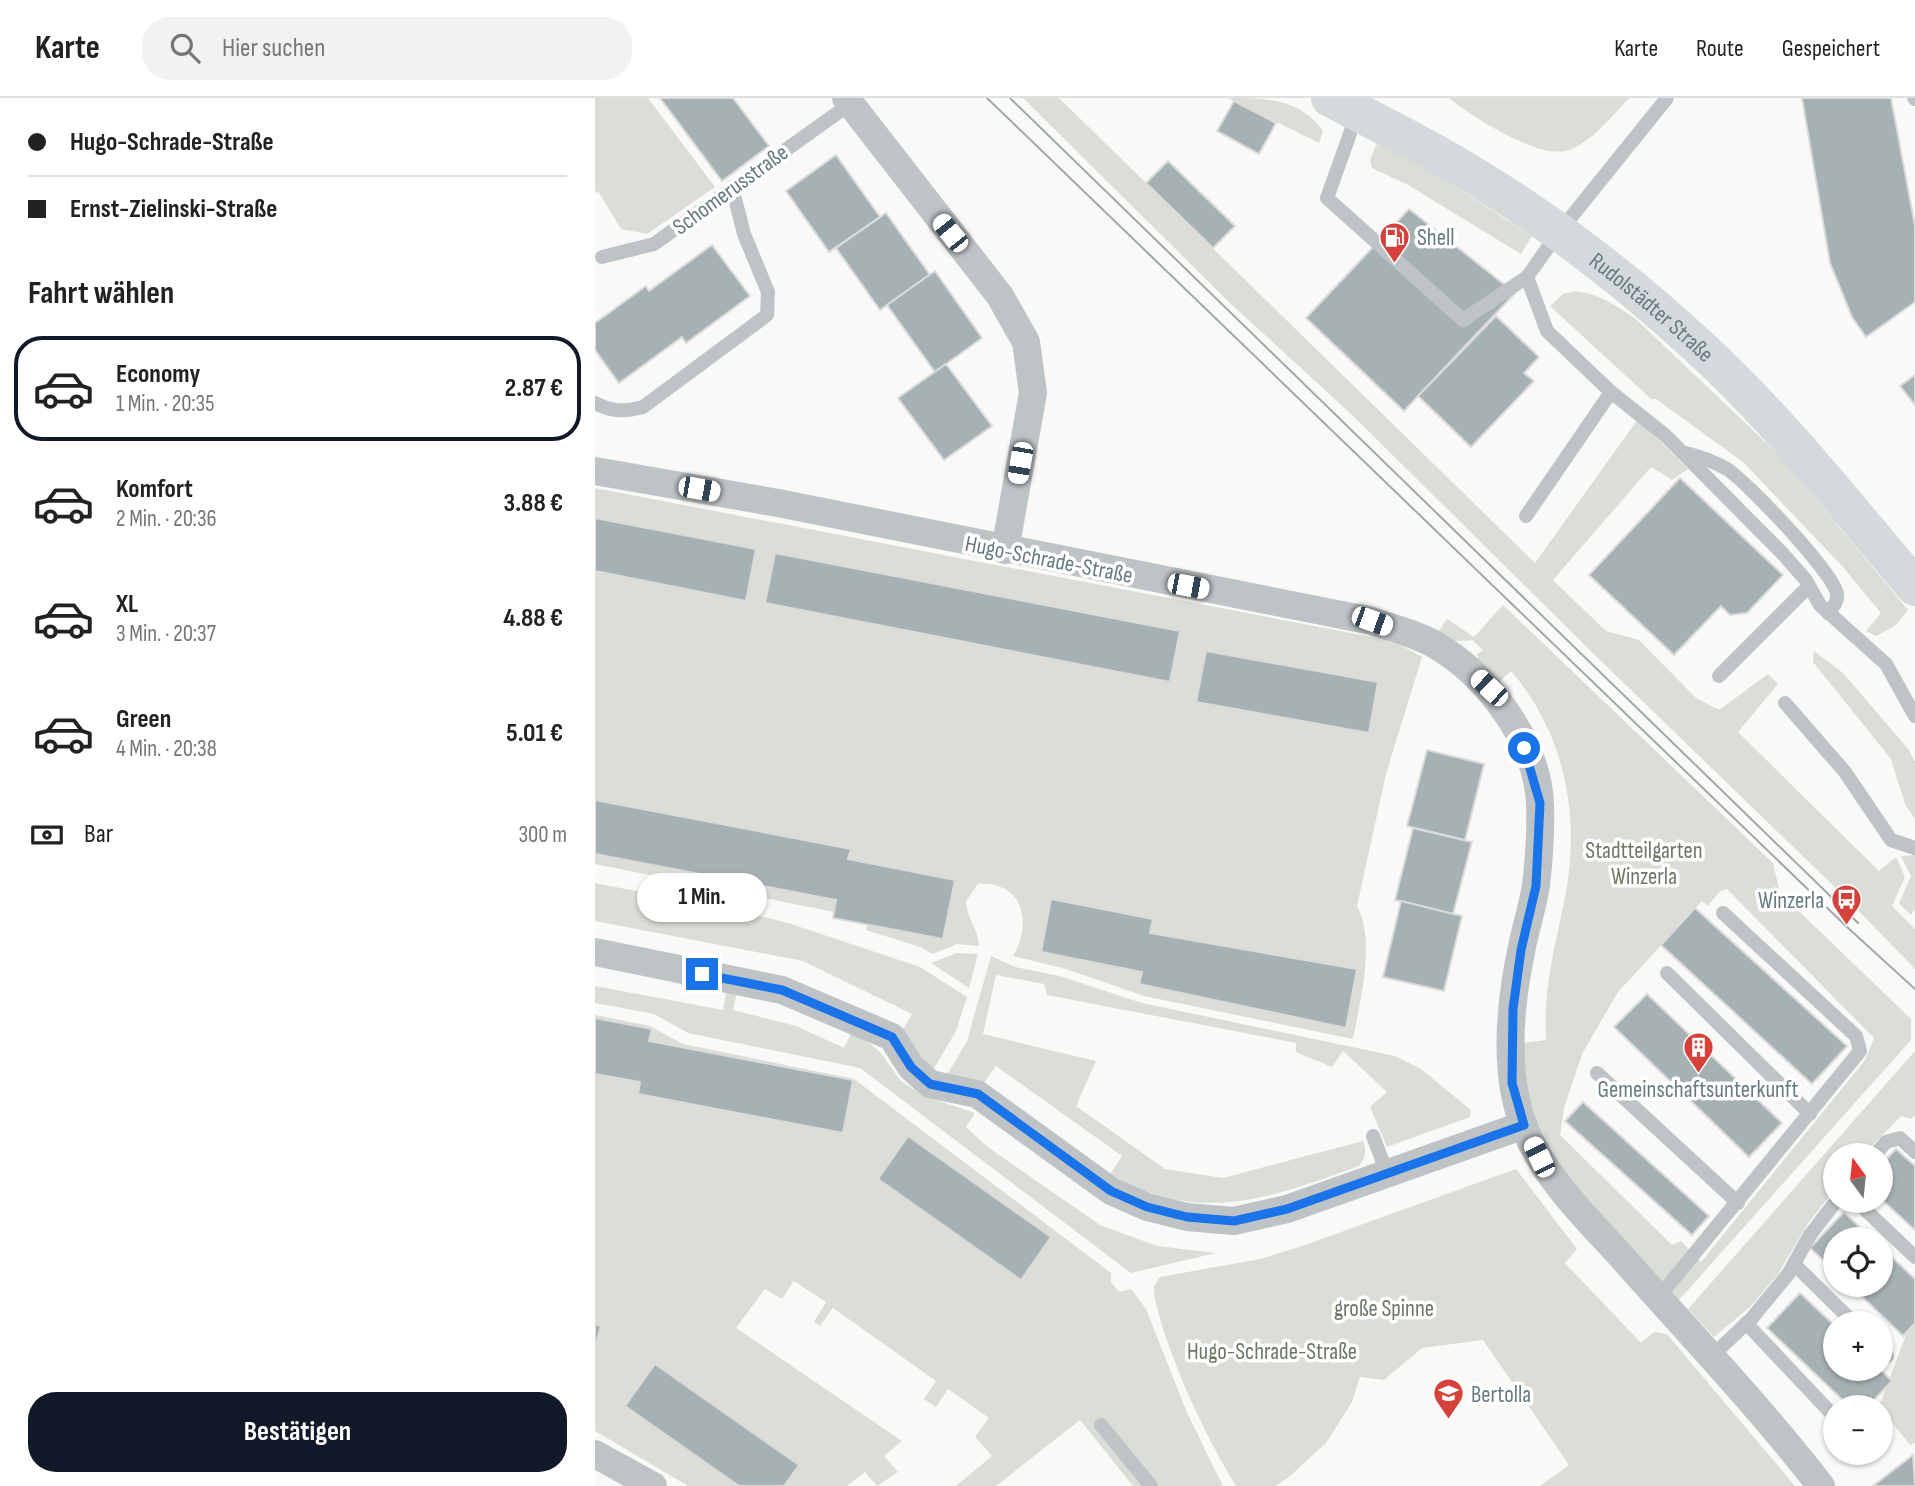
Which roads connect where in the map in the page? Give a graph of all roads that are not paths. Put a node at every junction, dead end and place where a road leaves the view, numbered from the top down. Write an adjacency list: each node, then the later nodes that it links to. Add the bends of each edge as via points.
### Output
1 (1667, 98): 5 (lane)
2 (848, 101): 4 (lane, Schomerusstraße); 13 (street, Schomerusstraße, via 1000,296 1026,342 1033,393)
3 (1344, 105): 5 (street, Rudolstädter Straße, via 1484,182); 7 (lane, via 1327,198 1463,320)
4 (732, 187): 6 (lane, Schomerusstraße, via 654,244); 9 (lane, via 744,234 768,292 767,315 643,407 609,410)
5 (1559, 232): 7 (lane); 15 (street, Rudolstädter Straße, via 1699,347 1774,422)
6 (602, 257)
7 (1527, 277): 8 (lane, via 1547,331)
8 (1611, 392): 10 (lane); 12 (lane)
9 (595, 403)
10 (1681, 452): 14 (lane); 16 (lane, via 1731,472 1818,562 1836,592 1837,601)
11 (595, 471): 13 (street, Hugo-Schrade-Straße)
12 (1526, 516)
13 (1005, 550): 26 (street, Hugo-Schrade-Straße, via 1372,621 1430,642 1489,688 1524,748 1540,803 1536,886 1513,1009 1512,1083)
14 (1809, 586): 16 (lane); 17 (lane)
15 (1915, 587)
16 (1828, 613): 19 (lane, via 1886,664)
17 (1719, 676)
18 (1785, 704): 20 (lane, via 1846,772 1891,840)
19 (1915, 716)
20 (1915, 848)
21 (1723, 913): 25 (lane, via 1856,1036 1860,1051)
22 (595, 951): 30 (street, via 782,990 892,1037 911,1067 930,1084 978,1094 1111,1191 1147,1207 1187,1217 1234,1221 1287,1209)
23 (1667, 973): 25 (lane)
24 (1597, 1073): 31 (lane)
25 (1810, 1114): 31 (lane)
26 (1524, 1125): 30 (street); 36 (street, Hugo-Schrade-Straße, via 1558,1186)
27 (1373, 1136): 30 (lane)
28 (1885, 1143): 29 (lane, via 1900,1138)
29 (1915, 1152)
30 (1387, 1173)
31 (1738, 1203): 36 (lane)
32 (1827, 1213): 35 (lane)
33 (1869, 1213): 34 (lane)
34 (1915, 1257)
35 (1794, 1264): 37 (lane); 38 (lane)
36 (1658, 1298): 39 (street, Hugo-Schrade-Straße)
37 (1842, 1311)
38 (1746, 1323): 39 (lane); 40 (lane)
39 (1711, 1357): 45 (street, Hugo-Schrade-Straße)
40 (1823, 1405)
41 (1101, 1425): 44 (lane, via 1117,1456)
42 (595, 1454): 43 (street)
43 (653, 1486)
44 (1151, 1486)
45 (1821, 1486)

